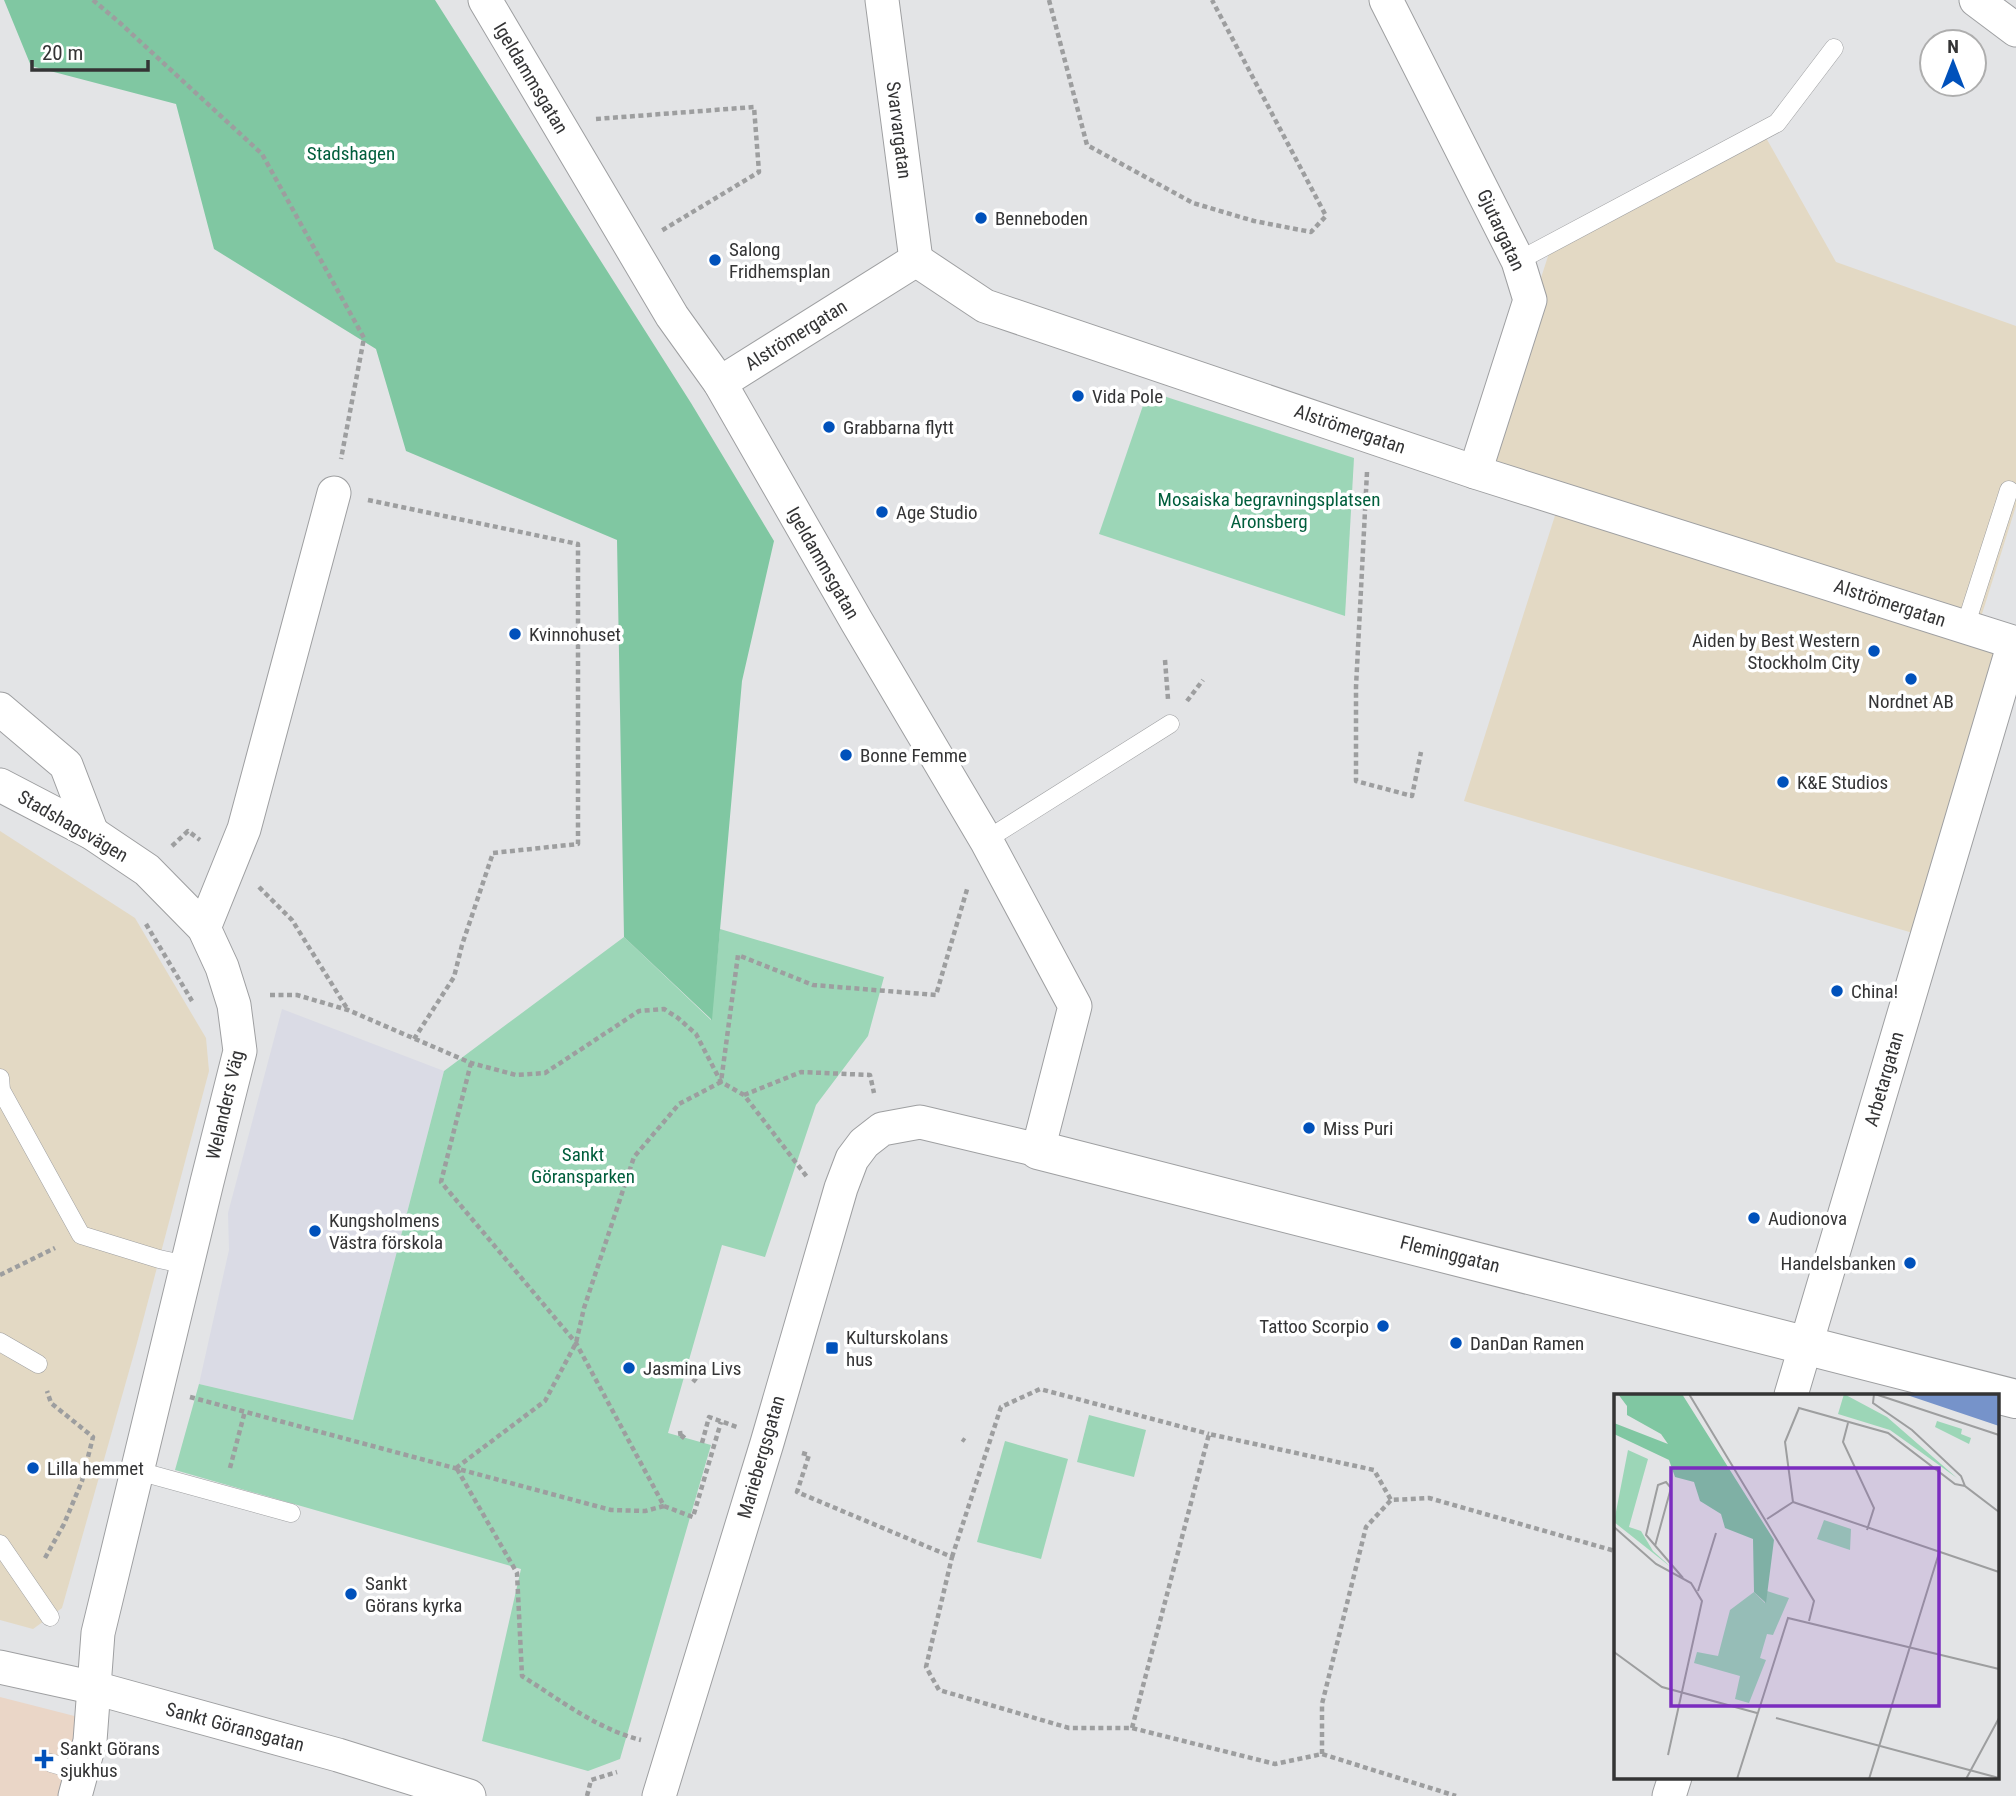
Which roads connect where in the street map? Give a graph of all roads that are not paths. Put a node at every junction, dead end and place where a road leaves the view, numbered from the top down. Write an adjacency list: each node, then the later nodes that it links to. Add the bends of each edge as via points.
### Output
1 (485, 0): 9 (street, Igeldammsgatan, via 672,316)
2 (882, 0): 7 (street, Svarvargatan)
3 (1386, 0): 8 (street, Gjutargatan)
4 (1976, 0): 5 (street)
5 (2016, 30)
6 (1834, 48): 8 (lane, via 1777,123)
7 (916, 260): 9 (street, Alströmergatan); 10 (street, Alströmergatan, via 985,306)
8 (1518, 261): 10 (street, Gjutargatan, via 1530,300)
9 (720, 383): 19 (street, Igeldammsgatan)
10 (1475, 472): 13 (street, Alströmergatan)
11 (2009, 490): 13 (lane)
12 (334, 492): 20 (street, via 244,829)
13 (1965, 627): 14 (street, Alströmergatan)
14 (2015, 643): 26 (street, Arbetargatan)
15 (0, 709): 18 (street, via 66,765)
16 (1170, 724): 19 (lane)
17 (0, 785): 18 (street, Stadshagsvägen)
18 (92, 833): 20 (street, Stadshagsvägen, via 147,870)
19 (986, 840): 23 (street, Igeldammsgatan, via 1075,1006)
20 (204, 928): 24 (street, Welanders Väg, via 234,1005 240,1051)
21 (0, 1078): 24 (lane, via 1,1090 81,1235)
22 (882, 1129): 23 (street, Fleminggatan, via 920,1122); 42 (street, Mariebergsgatan, via 852,1159 841,1188)
23 (1038, 1150): 26 (street, Fleminggatan)
24 (187, 1265): 32 (street, Welanders Väg)
25 (0, 1342): 27 (lane)
26 (1806, 1344): 28 (street, Arbetargatan); 29 (street, Fleminggatan)
27 (38, 1364)
28 (1791, 1394)
29 (1997, 1394)
30 (1998, 1394): 31 (street, Fleminggatan)
31 (2016, 1399)
32 (138, 1471): 33 (lane); 37 (street, Welanders Väg, via 98,1633)
33 (291, 1513)
34 (0, 1544): 35 (lane)
35 (50, 1617)
36 (0, 1667): 37 (street, Sankt Göransgatan)
37 (95, 1688): 40 (street, Welanders Väg, via 90,1741); 41 (street, Sankt Göransgatan)
38 (51, 1763): 40 (lane)
39 (1675, 1778): 43 (street)
40 (79, 1784)
41 (468, 1796)
42 (659, 1796)
43 (1669, 1796)

